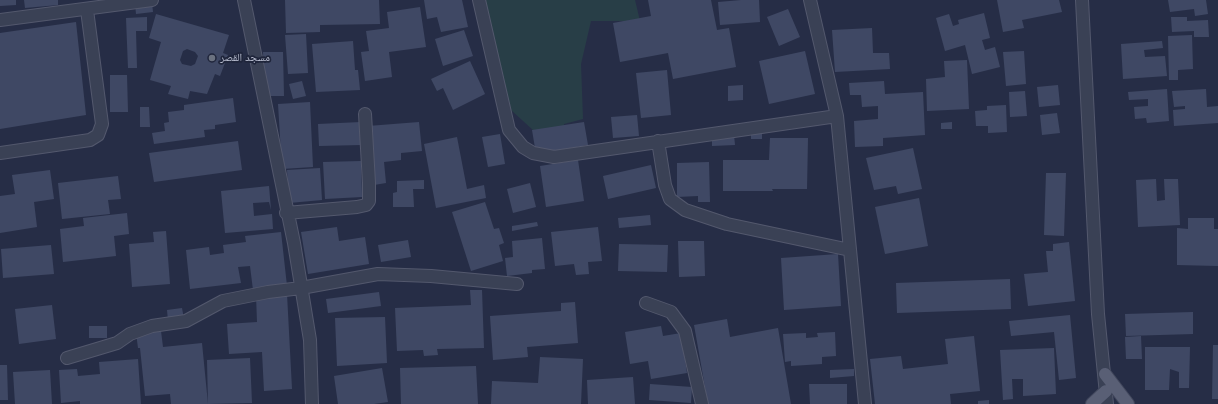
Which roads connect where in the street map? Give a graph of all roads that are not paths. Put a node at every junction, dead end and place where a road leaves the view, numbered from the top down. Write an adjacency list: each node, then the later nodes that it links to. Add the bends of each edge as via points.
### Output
1 (152, 0): 6 (street)
2 (244, 0): 12 (street)
3 (479, 0): 10 (street, via 509,130 523,148 533,153 554,157)
4 (810, 0): 9 (street)
5 (1082, 0): 18 (street, via 1098,314)
6 (87, 10): 7 (street); 11 (street, via 102,124 98,135 90,140)
7 (0, 20)
8 (365, 114): 12 (street, via 370,182 369,201 366,205 357,208)
9 (837, 116): 10 (street); 13 (street)
10 (658, 141): 13 (street, via 665,185 670,199 685,210 728,224)
11 (0, 153)
12 (286, 213): 15 (street)
13 (850, 250): 22 (street)
14 (517, 284): 15 (street, via 378,274)
15 (301, 288): 17 (street, via 222,301 186,321 152,326 130,334 117,343); 20 (street, via 310,340)
16 (646, 303): 21 (street, via 671,312 685,332)
17 (67, 358)
18 (1105, 374): 19 (street); 25 (main road)
19 (1106, 391): 23 (main road); 24 (street)
20 (312, 404)
21 (702, 404)
22 (865, 404)
23 (1092, 404)
24 (1107, 404)
25 (1128, 404)

